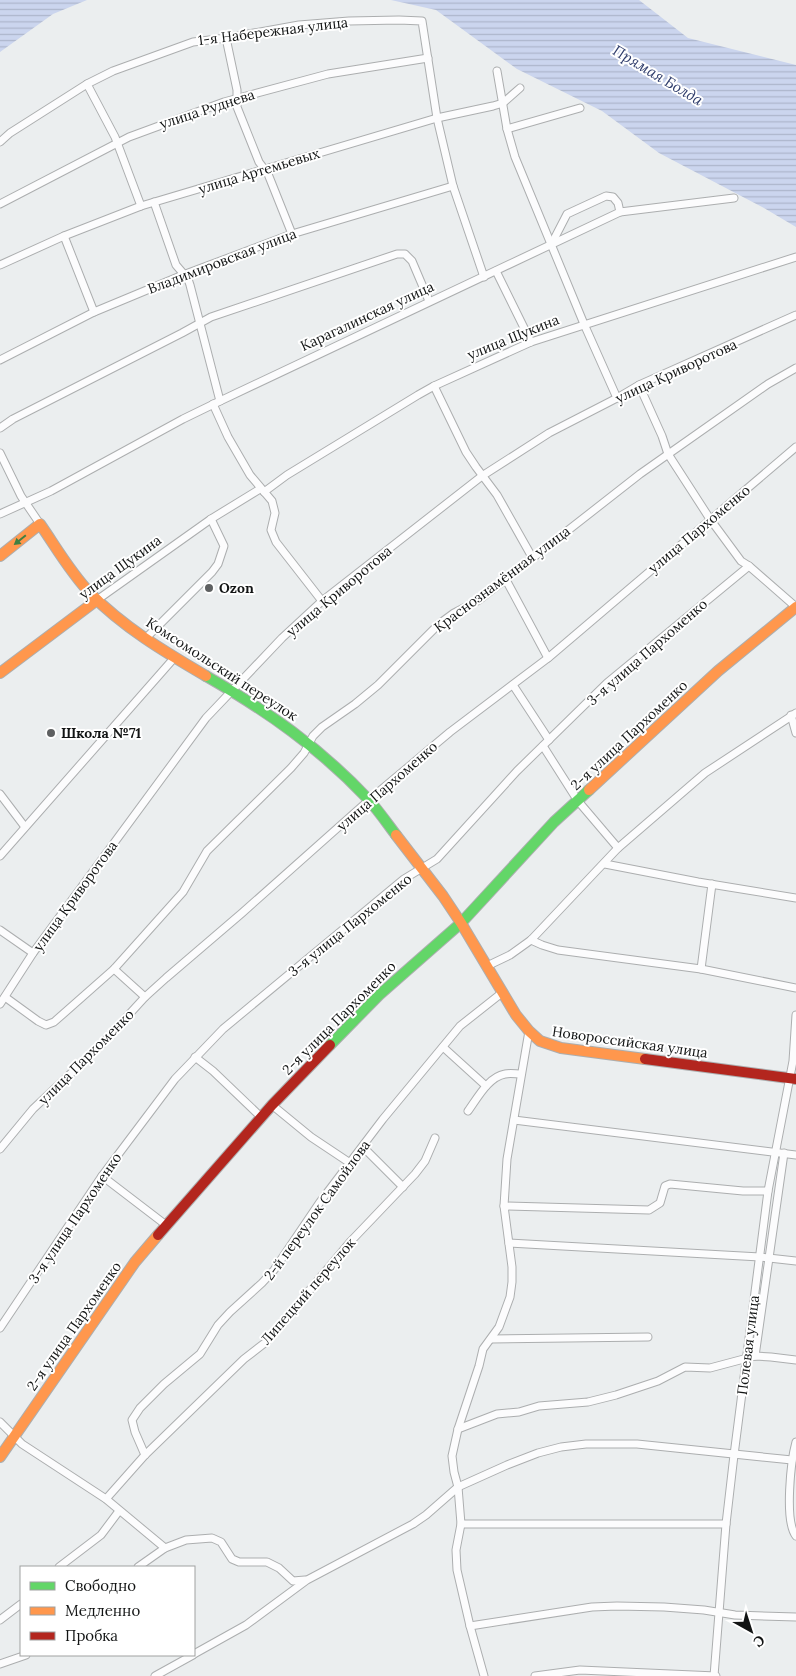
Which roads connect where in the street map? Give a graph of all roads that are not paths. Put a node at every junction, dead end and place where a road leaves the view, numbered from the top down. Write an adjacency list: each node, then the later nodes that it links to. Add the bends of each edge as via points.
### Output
1 (226, 38): 2 (street, 1-я Набережная улица, via 349,21 422,22); 4 (street, 1-я Набережная улица, via 193,42 113,71); 6 (street)
2 (428, 58): 6 (street, улица Руднева, via 328,74); 9 (street)
3 (497, 72): 7 (street)
4 (87, 84): 11 (street, 1-я Набережная улица); 12 (street)
5 (520, 88): 7 (street, улица Артемьевых)
6 (237, 98): 12 (street, улица Руднева); 13 (street, via 237,107)
7 (503, 103): 9 (street, улица Артемьевых); 10 (street)
8 (580, 108): 10 (street)
9 (437, 118): 13 (street, улица Артемьевых); 14 (street)
10 (507, 128): 22 (street, via 515,157)
11 (0, 142)
12 (117, 142): 17 (street, улица Руднева); 18 (street)
13 (264, 168): 16 (street, улица Артемьевых); 20 (street)
14 (453, 186): 20 (street, Владимировская улица); 27 (street)
15 (734, 198): 19 (street, Карагалинская улица)
16 (154, 202): 18 (street, улица Артемьевых); 26 (street, via 176,265)
17 (0, 204)
18 (141, 206): 21 (street, улица Артемьевых)
19 (620, 212): 22 (street, Карагалинская улица); 22 (street, via 614,197 606,196 567,214)
20 (292, 234): 26 (street, Владимировская улица)
21 (64, 236): 24 (street, улица Артемьевых); 29 (street)
22 (551, 245): 25 (street, Карагалинская улица); 32 (street)
23 (796, 257): 32 (street, улица Щукина)
24 (0, 264)
25 (496, 271): 27 (street, Карагалинская улица); 33 (street)
26 (183, 275): 29 (street, Владимировская улица); 31 (street, via 190,285)
27 (484, 277): 28 (street, Карагалинская улица)
28 (429, 301): 31 (street, via 412,262 406,254 397,254); 39 (street, Карагалинская улица)
29 (94, 312): 34 (street, Владимировская улица)
30 (796, 315): 36 (street, улица Криворотова)
31 (200, 322): 39 (street); 40 (street)
32 (584, 324): 33 (street, улица Щукина); 38 (street)
33 (531, 342): 37 (street, улица Щукина)
34 (0, 360)
35 (796, 368): 43 (street, Краснознамённая улица)
36 (639, 385): 38 (street, улица Криворотова); 43 (street)
37 (434, 386): 44 (street, via 466,452); 45 (street, улица Щукина)
38 (617, 398): 44 (street, улица Криворотова, via 549,433)
39 (216, 403): 45 (street, via 228,437 250,476); 46 (street, Карагалинская улица)
40 (0, 428)
41 (796, 448): 49 (street, улица Пархоменко)
42 (0, 453): 46 (street)
43 (668, 454): 49 (street); 52 (street, Краснознамённая улица)
44 (482, 476): 52 (street, via 497,495); 56 (street, улица Криворотова)
45 (262, 490): 48 (street, улица Щукина); 56 (street, via 272,501 275,513 271,530 276,542)
46 (25, 503): 47 (street, Карагалинская улица); 50 (street)
47 (0, 514)
48 (211, 519): 55 (street, улица Щукина); 58 (street, via 224,546 218,564)
49 (710, 519): 53 (street, via 741,561); 60 (street, улица Пархоменко)
50 (40, 524): 51 (street, one-way to 51); 55 (street, Комсомольский переулок, via 74,574)
51 (0, 556)
52 (532, 557): 54 (street, Краснознамённая улица)
53 (749, 566): 57 (street); 66 (street, 3-я улица Пархоменко, via 607,683)
54 (505, 578): 60 (street); 67 (street, Краснознамённая улица, via 478,600 439,624 378,685 322,727)
55 (97, 600): 58 (street, Комсомольский переулок); 61 (street, улица Щукина)
56 (322, 601): 63 (street, улица Криворотова)
57 (796, 607): 71 (street, 2-я улица Пархоменко, via 718,671)
58 (146, 638): 59 (street, Комсомольский переулок)
59 (175, 657): 63 (street, Комсомольский переулок); 72 (street)
60 (548, 658): 62 (street, улица Пархоменко)
61 (0, 673)
62 (513, 685): 66 (street); 70 (street, улица Пархоменко, via 450,732)
63 (233, 691): 67 (street, Комсомольский переулок); 82 (street, улица Криворотова, via 206,718)
64 (793, 714): 65 (street); 73 (street, via 705,773)
65 (796, 733)
66 (549, 740): 68 (street, 3-я улица Пархоменко)
67 (309, 745): 70 (street, Комсомольский переулок); 84 (street, Краснознамённая улица, via 291,768 207,851 183,892)
68 (543, 746): 71 (street); 76 (street, 3-я улица Пархоменко, via 437,859)
69 (0, 794): 72 (street)
70 (369, 800): 76 (street, Комсомольский переулок); 90 (street, улица Пархоменко)
71 (578, 801): 73 (street); 79 (street, 2-я улица Пархоменко, via 554,822)
72 (25, 827): 74 (street)
73 (618, 848): 75 (street)
74 (0, 856)
75 (605, 864): 77 (street); 81 (street)
76 (422, 868): 79 (street, Комсомольский переулок); 95 (street, 3-я улица Пархоменко, via 404,879)
77 (712, 884): 78 (street); 85 (street)
78 (796, 898)
79 (461, 923): 83 (street, Комсомольский переулок); 99 (street, 2-я улица Пархоменко, via 379,994)
80 (0, 930): 82 (street)
81 (531, 940): 83 (street); 85 (street, via 558,950)
82 (33, 953): 89 (street, улица Криворотова)
83 (487, 966): 86 (street, Комсомольский переулок)
84 (114, 969): 89 (street, Краснознамённая улица, via 54,1022 46,1025); 90 (street)
85 (701, 969): 87 (street)
86 (494, 977): 88 (street, Новороссийская улица)
87 (796, 988)
88 (504, 992): 93 (street, Новороссийская улица); 94 (street, 2-й переулок Самойлова, via 460,1026)
89 (5, 997): 91 (street, улица Криворотова)
90 (145, 997): 105 (street, улица Пархоменко, via 101,1045 34,1108)
91 (0, 1004)
92 (796, 1015): 97 (street, Полевая улица)
93 (529, 1031): 96 (street); 97 (street, Новороссийская улица, via 540,1041 561,1048)
94 (443, 1047): 98 (street); 104 (street, 2-й переулок Самойлова)
95 (195, 1057): 101 (street); 110 (street, 3-я улица Пархоменко)
96 (521, 1074): 98 (street, via 496,1077); 102 (street)
97 (793, 1078): 106 (street, Полевая улица)
98 (486, 1086): 100 (street)
99 (272, 1105): 101 (street, 2-я улица Пархоменко); 109 (street)
100 (468, 1111)
101 (261, 1117): 114 (street, 2-я улица Пархоменко)
102 (514, 1120): 106 (street); 113 (street)
103 (435, 1138): 111 (street, Липецкий переулок, via 425,1161)
104 (363, 1147): 109 (street, 2-й переулок Самойлова); 111 (street)
105 (0, 1149)
106 (775, 1152): 107 (street); 112 (street, Полевая улица)
107 (784, 1153): 108 (street); 117 (street)
108 (796, 1155)
109 (350, 1164): 129 (street, 2-й переулок Самойлова, via 268,1277 218,1325 200,1354 140,1408 132,1420)
110 (102, 1176): 114 (street); 119 (street, 3-я улица Пархоменко)
111 (403, 1187): 129 (street, Липецкий переулок, via 351,1240 266,1342 244,1359)
112 (768, 1191): 113 (street, via 670,1184 665,1186 660,1202 649,1210); 116 (street, Полевая улица)
113 (504, 1206): 115 (street)
114 (166, 1225): 127 (street, 2-я улица Пархоменко, via 135,1262)
115 (509, 1243): 116 (street); 121 (street, via 512,1267 510,1297)
116 (760, 1256): 117 (street); 123 (street, Полевая улица)
117 (768, 1258): 118 (street); 122 (street)
118 (796, 1261)
119 (0, 1328)
120 (648, 1337): 121 (street)
121 (491, 1339): 126 (street, via 483,1349)
122 (756, 1356): 123 (street); 124 (street)
123 (746, 1359): 126 (street, via 710,1368 685,1367 652,1384 616,1395 588,1402 496,1414); 130 (street, Полевая улица)
124 (796, 1360)
125 (0, 1422): 127 (street)
126 (458, 1429): 133 (street, via 452,1456)
127 (14, 1436): 131 (street, 2-я улица Пархоменко); 134 (street)
128 (796, 1442): 132 (street)
129 (145, 1455): 134 (street, Липецкий переулок)
130 (734, 1455): 132 (street); 133 (street, via 637,1444 586,1444 538,1453); 137 (street, Полевая улица)
131 (0, 1457)
132 (792, 1460): 138 (street, via 789,1506 790,1522)
133 (458, 1488): 136 (street); 142 (street, via 413,1524)
134 (106, 1499): 135 (street)
135 (118, 1511): 139 (street); 140 (street, via 101,1535)
136 (461, 1524): 137 (street); 147 (street, via 456,1550)
137 (726, 1524): 144 (street, Полевая улица)
138 (796, 1536)
139 (165, 1548): 141 (street); 142 (street, via 186,1540 212,1538 221,1542 232,1559 267,1562 293,1582)
140 (60, 1566)
141 (139, 1566)
142 (307, 1580): 148 (street, via 246,1625)
143 (20, 1605): 146 (street)
144 (719, 1613): 145 (street); 147 (street, via 664,1607 592,1607); 155 (street, Полевая улица)
145 (796, 1617)
146 (0, 1620)
147 (470, 1626): 152 (street)
148 (195, 1654)
149 (23, 1656): 151 (street)
150 (191, 1656): 153 (street)
151 (0, 1664)
152 (485, 1675)
153 (155, 1676)
154 (535, 1676): 155 (street, via 580,1670)
155 (715, 1676)

